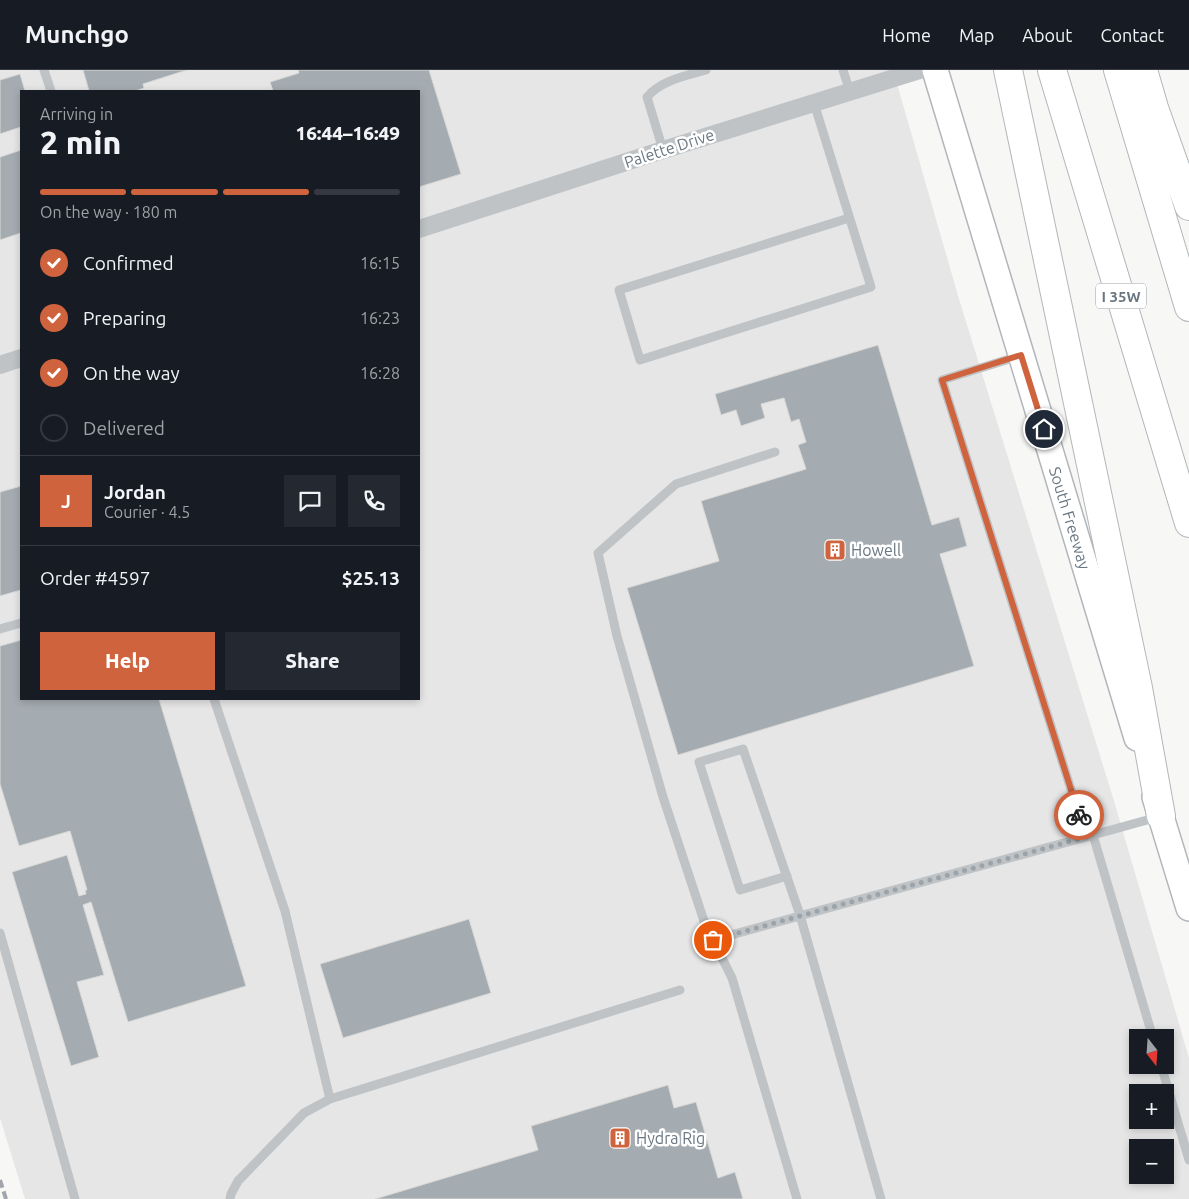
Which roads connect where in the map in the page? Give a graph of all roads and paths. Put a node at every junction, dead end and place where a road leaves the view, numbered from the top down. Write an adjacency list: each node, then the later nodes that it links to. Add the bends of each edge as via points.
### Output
1 (44, 70): 10 (lane)
2 (706, 70): 13 (lane, via 654,88 647,97)
3 (843, 70): 11 (lane)
4 (920, 70): 11 (street, Palette Drive)
5 (935, 70): 18 (main road, South Freeway)
6 (1008, 70): 26 (highway, via 1138,688)
7 (1052, 70): 22 (highway, I 35W)
8 (1118, 70): 17 (highway)
9 (1143, 70): 14 (highway)
10 (51, 90)
11 (850, 92): 12 (street, Palette Drive)
12 (814, 103): 13 (street, Palette Drive); 15 (lane)
13 (664, 150): 16 (street, Palette Drive)
14 (1189, 206)
15 (850, 218): 15 (lane, via 871,287 640,360 619,290)
16 (420, 229)
17 (1189, 307)
18 (1021, 355): 26 (main road, South Freeway); 27 (lane, via 942,380)
19 (20, 358): 20 (street)
20 (0, 364)
21 (775, 452): 32 (lane, via 676,484 598,553 617,636 663,797)
22 (1189, 522)
23 (20, 623): 24 (lane)
24 (0, 630)
25 (214, 700): 36 (lane, via 284,911)
26 (1161, 816): 27 (lane); 29 (main road, South Freeway)
27 (1090, 836): 30 (lane); 34 (lane)
28 (787, 876): 28 (lane, via 743,749 699,762 740,890); 30 (lane)
29 (1189, 908)
30 (800, 915): 32 (lane); 41 (lane)
31 (0, 933): 38 (lane)
32 (713, 940): 40 (lane, via 732,978)
33 (680, 990): 36 (lane)
34 (1150, 1029)
35 (1164, 1074): 37 (lane)
36 (330, 1099): 39 (lane, via 304,1113 238,1181)
37 (1189, 1160)
38 (75, 1199)
39 (230, 1199)
40 (797, 1199)
41 (882, 1199)

